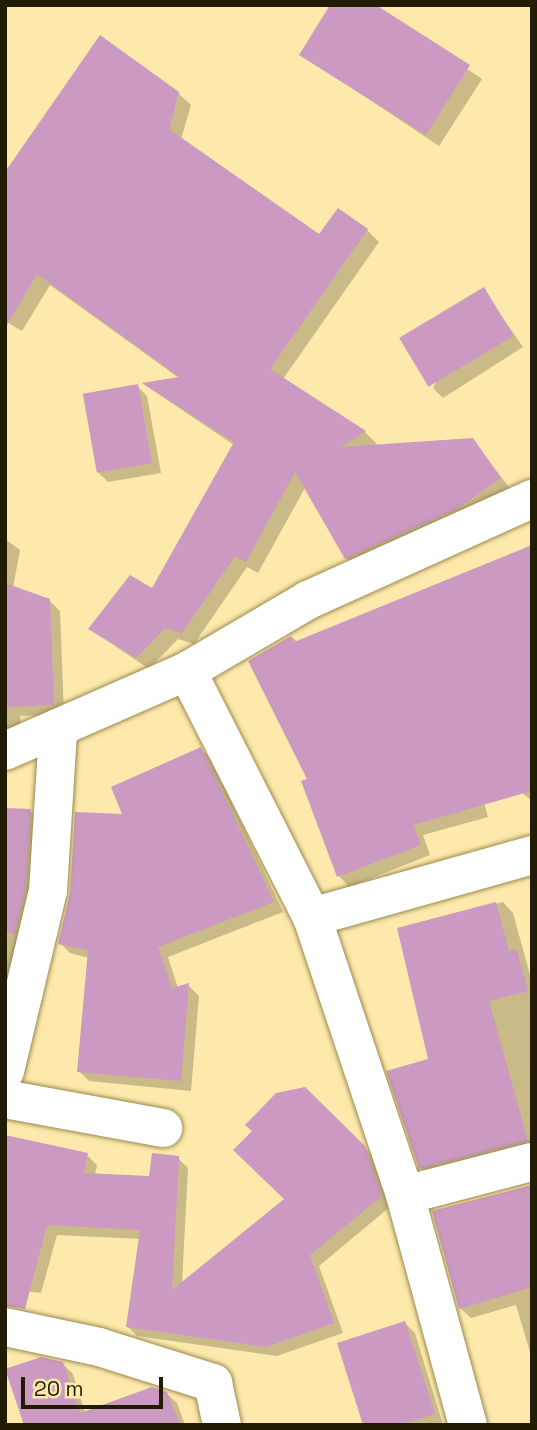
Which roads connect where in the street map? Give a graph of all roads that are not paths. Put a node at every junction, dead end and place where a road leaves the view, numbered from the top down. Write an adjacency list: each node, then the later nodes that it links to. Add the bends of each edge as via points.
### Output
1 (532, 499): 2 (street, via 309,600)
2 (187, 671): 3 (street); 6 (street)
3 (58, 731): 4 (street); 7 (street, via 48,891)
4 (5, 751)
5 (532, 855): 6 (street)
6 (312, 917): 11 (street)
7 (5, 1071)
8 (5, 1099): 9 (street)
9 (163, 1128)
10 (532, 1162): 11 (street)
11 (405, 1195): 14 (street)
12 (5, 1327): 13 (street, via 99,1347 213,1383)
13 (222, 1425)
14 (468, 1425)

